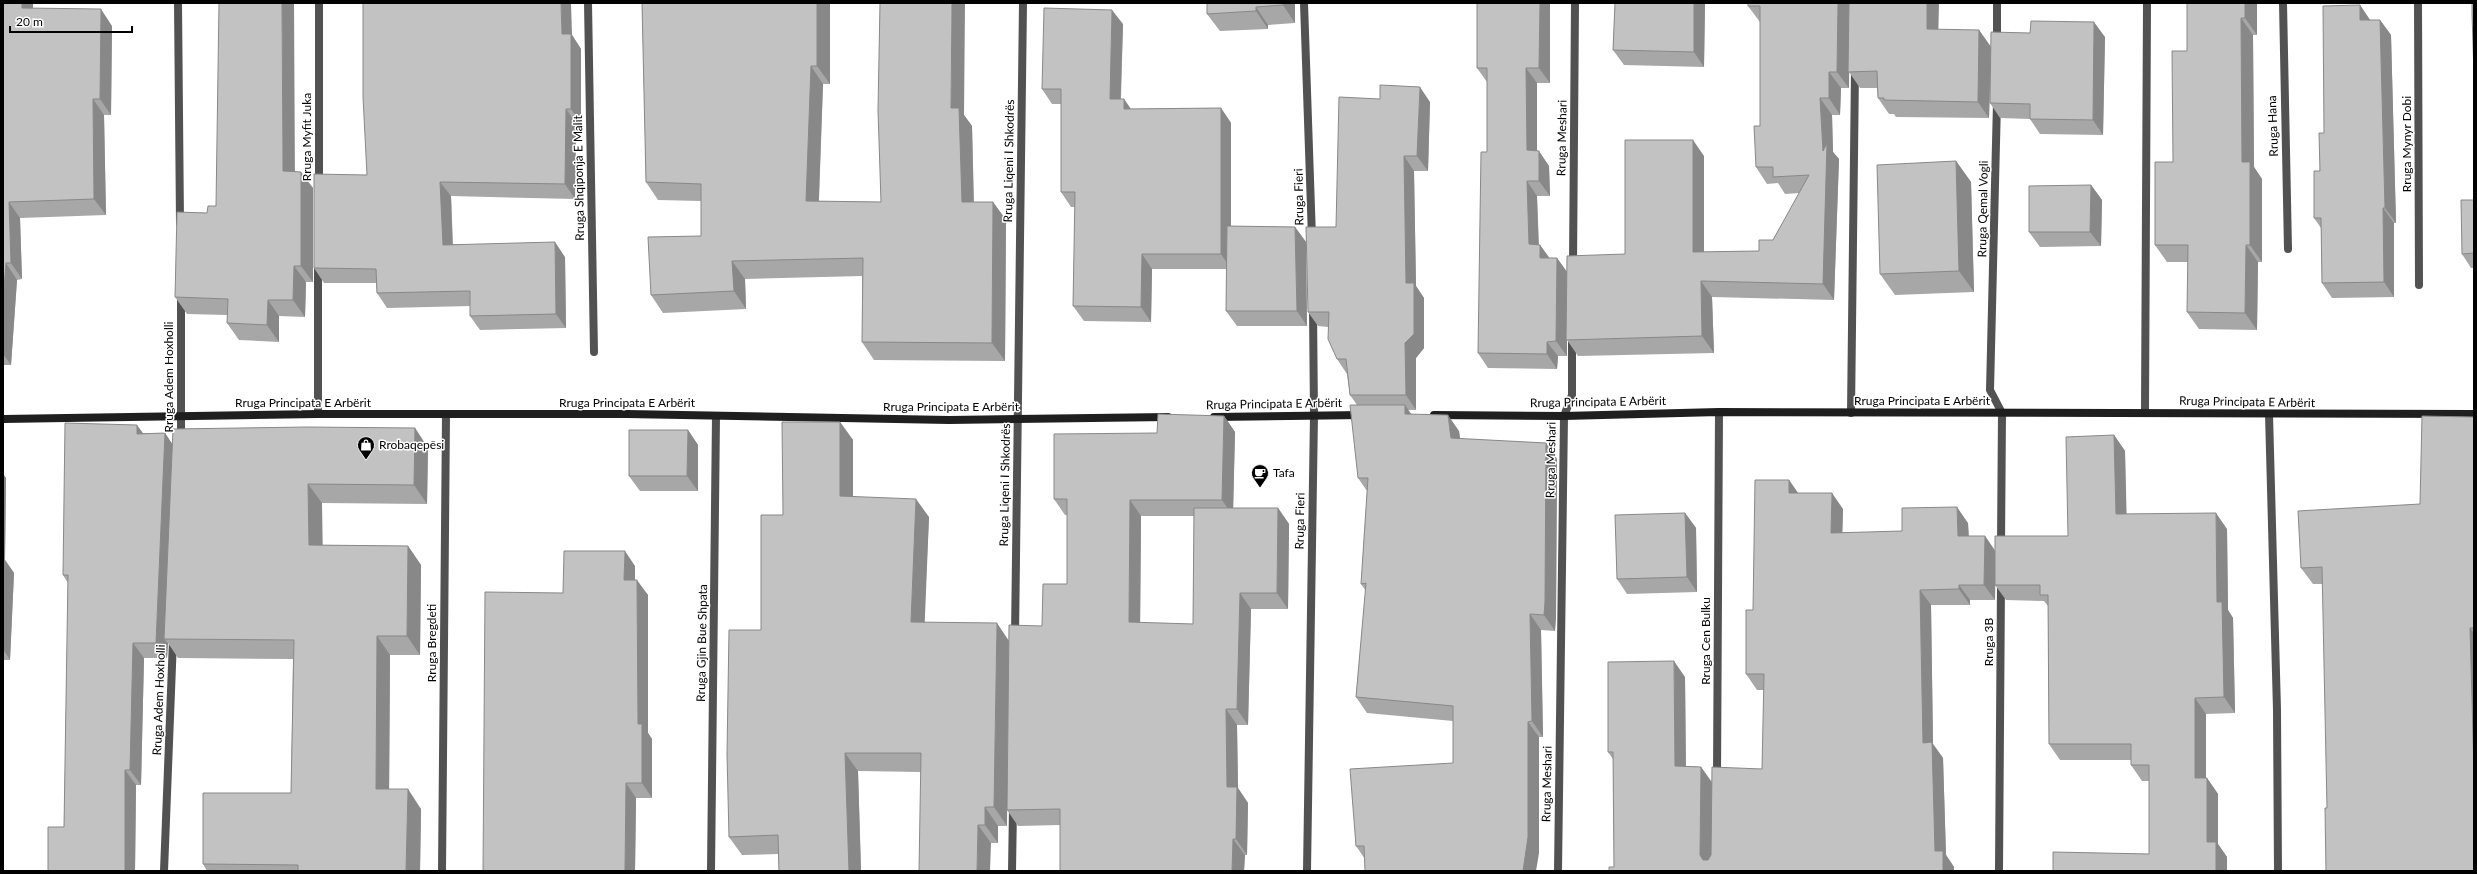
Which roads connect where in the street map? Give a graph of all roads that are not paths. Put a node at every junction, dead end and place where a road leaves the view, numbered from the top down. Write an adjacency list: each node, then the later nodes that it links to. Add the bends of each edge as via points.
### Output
1 (178, 3): 15 (street)
2 (319, 3): 14 (street, Rruga Myfit Juka)
3 (588, 3): 24 (street, Rruga Shqiponja E Malit)
4 (1023, 3): 42 (street, Rruga Liqeni I Shkodrës)
5 (1304, 3): 16 (street, Rruga Fieri)
6 (1575, 3): 19 (street, Rruga Meshari)
7 (1997, 3): 11 (street)
8 (2147, 3): 26 (street)
9 (2283, 3): 17 (street, Rruga Hana)
10 (2418, 3): 20 (street, Rruga Mynyr Dobi)
11 (1997, 50)
12 (1855, 63): 27 (street)
13 (1997, 96): 28 (street, Rruga Qemal Vogli, via 1990,390)
14 (319, 193)
15 (180, 234)
16 (1312, 248)
17 (2288, 249)
18 (318, 256): 29 (street)
19 (1573, 277)
20 (2419, 285)
21 (180, 289): 35 (street, Rruga Adem Hoxholli)
22 (1312, 296): 32 (street, Rruga Fieri)
23 (1572, 332): 38 (street, Rruga Meshari, via 1572,395)
24 (594, 352)
25 (1719, 412): 27 (street, Rruga Principata E Arbërit); 38 (street, Rruga Principata E Arbërit); 48 (street, Rruga Cen Bulku)
26 (2145, 412): 28 (street, Rruga Principata E Arbërit); 30 (street, Rruga Principata E Arbërit)
27 (1851, 413): 28 (street, Rruga Principata E Arbërit)
28 (2002, 413): 44 (street)
29 (318, 414): 35 (street, Rruga Principata E Arbërit); 36 (street, Rruga Principata E Arbërit)
30 (2269, 414): 31 (street, Rruga Principata E Arbërit); 57 (street)
31 (2474, 414)
32 (1314, 415): 33 (street, Rruga Principata E Arbërit); 40 (street, Rruga Principata E Arbërit); 54 (street, Rruga Fieri)
33 (1369, 415)
34 (1424, 415): 38 (street, Rruga Principata E Arbërit)
35 (182, 416): 41 (street, Rruga Principata E Arbërit); 43 (street, Rruga Adem Hoxholli)
36 (446, 416): 37 (street, Rruga Principata E Arbërit); 51 (street, Rruga Bregdeti)
37 (716, 416): 42 (street, Rruga Principata E Arbërit); 52 (street, Rruga Gjin Bue Shpata)
38 (1564, 416): 55 (street, Rruga Meshari)
39 (1174, 417): 42 (street, Rruga Principata E Arbërit)
40 (1205, 417)
41 (3, 419)
42 (1018, 419): 47 (street, Rruga Liqeni I Shkodrës)
43 (180, 448)
44 (2001, 555)
45 (2001, 571): 56 (street, Rruga 3B)
46 (174, 632): 50 (street, Rruga Adem Hoxholli)
47 (1015, 649)
48 (1717, 784)
49 (1013, 800): 53 (street)
50 (164, 871)
51 (442, 871)
52 (711, 871)
53 (1012, 871)
54 (1307, 871)
55 (1558, 871)
56 (1999, 871)
57 (2278, 871)

